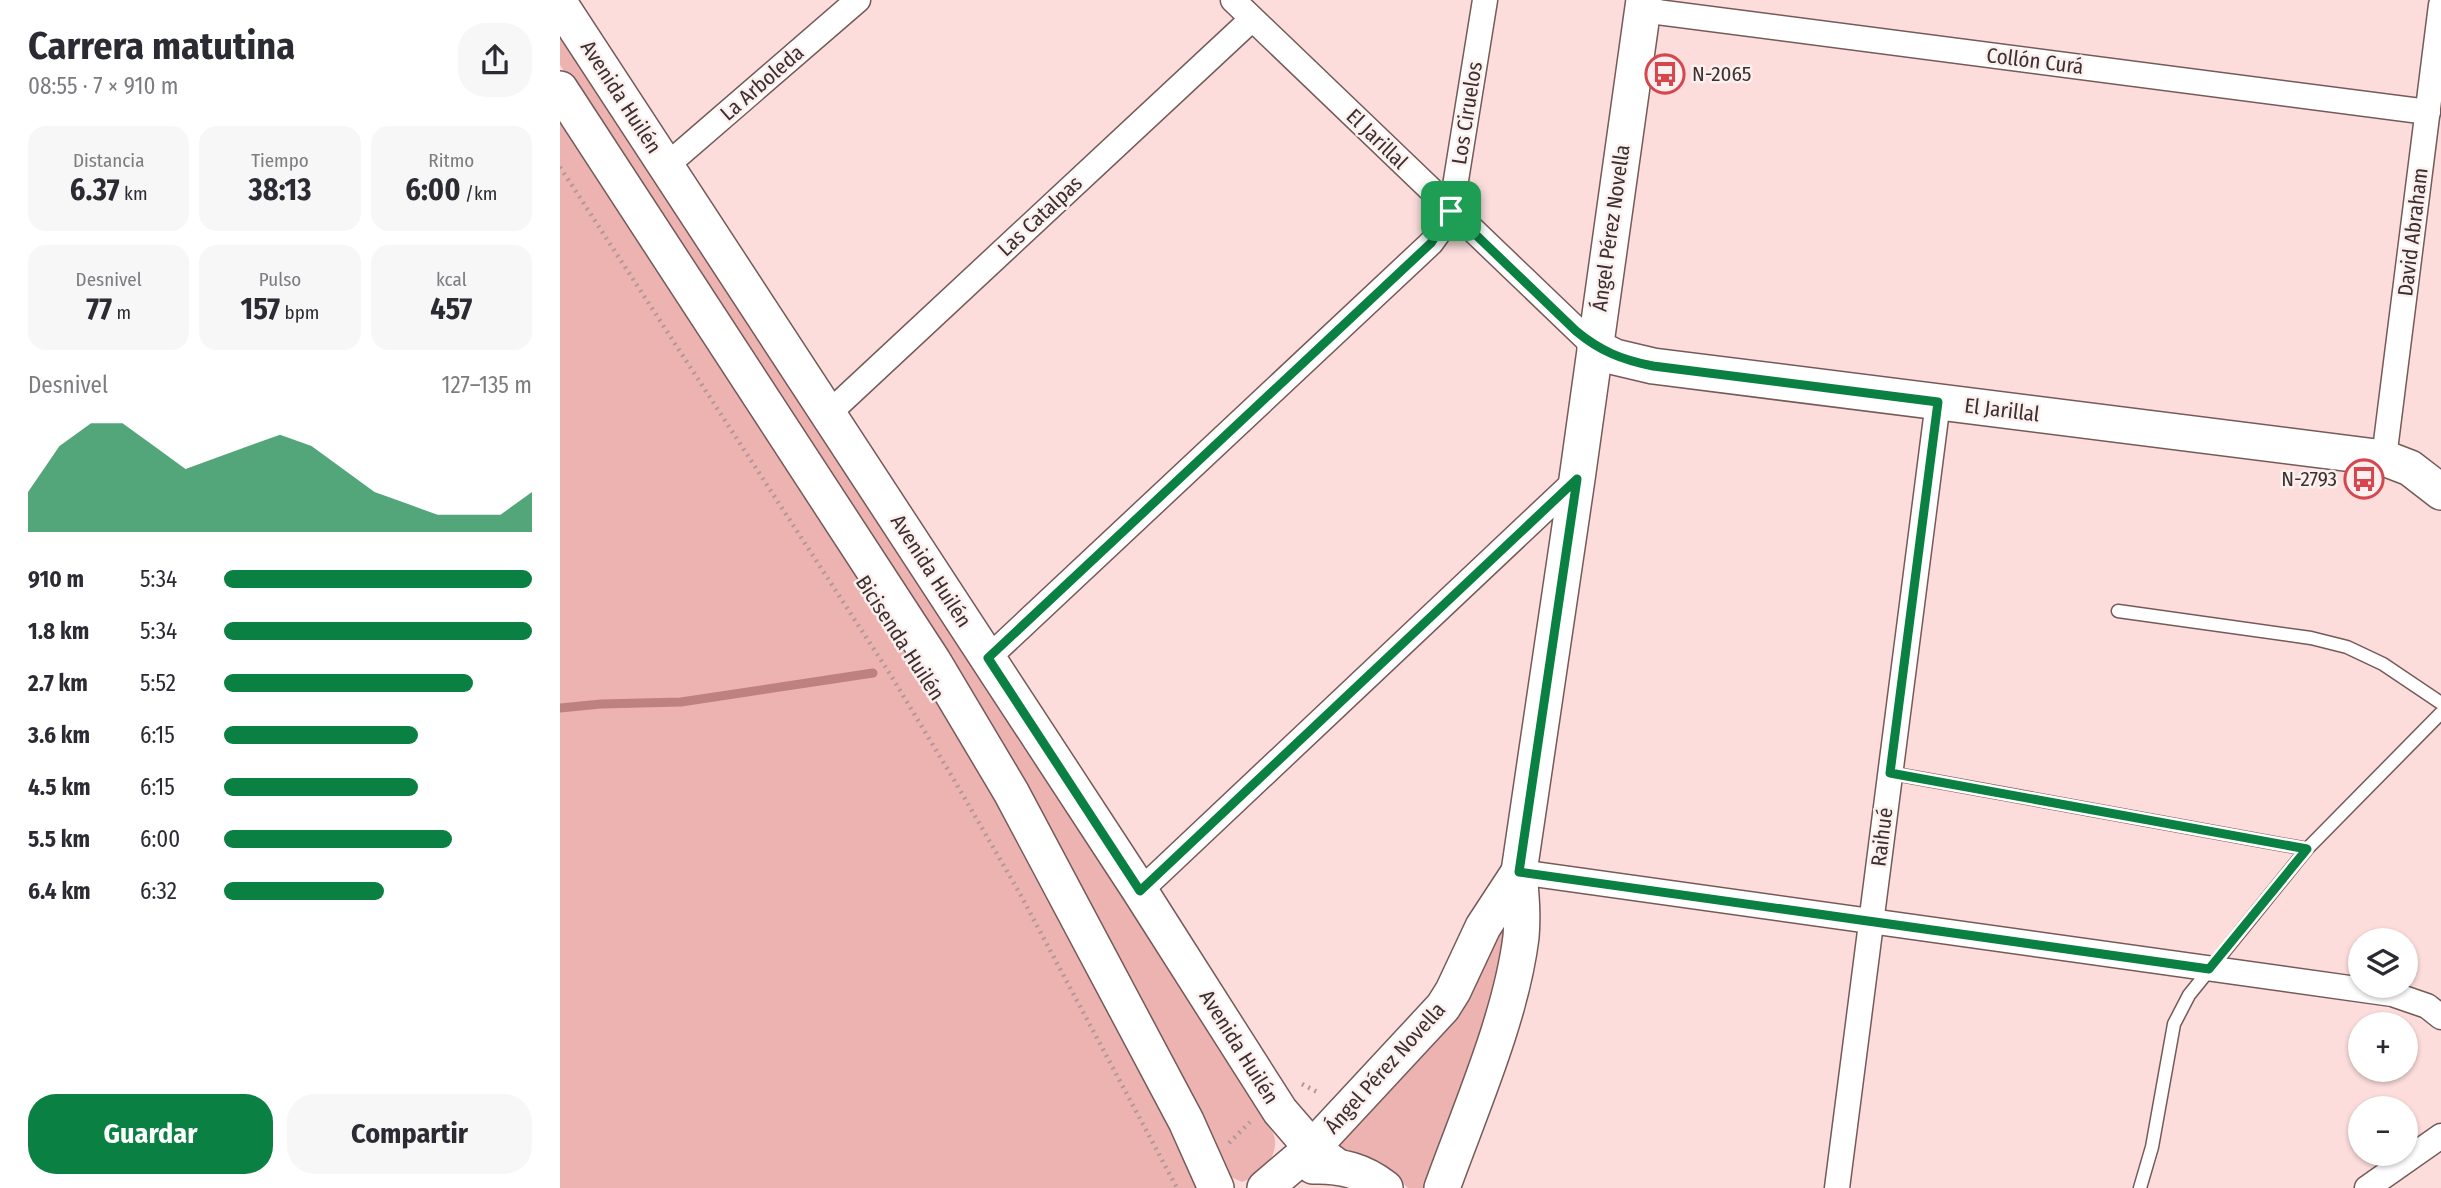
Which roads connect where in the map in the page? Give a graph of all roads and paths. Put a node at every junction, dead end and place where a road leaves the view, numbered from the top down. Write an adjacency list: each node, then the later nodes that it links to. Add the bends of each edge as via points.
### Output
1 (858, 0): 10 (street, La Arboleda)
2 (1233, 0): 7 (street, El Jarillal)
3 (1485, 0): 12 (street, Los Ciruelos)
4 (560, 4): 10 (main road, Avenida Huilén)
5 (1643, 5): 9 (street, Collón Curá); 13 (main road, Ángel Pérez Novella)
6 (2441, 5): 9 (street, David Abraham)
7 (1252, 19): 12 (street, El Jarillal); 15 (street, Las Catalpas)
8 (560, 89): 36 (main road, via 986,748 1186,1121)
9 (2428, 112): 16 (street, David Abraham)
10 (666, 166): 15 (main road, Avenida Huilén)
11 (560, 167): 35 (path, via 953,778)
12 (1451, 211): 13 (street, El Jarillal); 20 (street, Los Ciruelos, via 1431,243)
13 (1595, 347): 14 (main road, El Jarillal, via 1653,366); 17 (main road, Ángel Pérez Novella)
14 (1938, 402): 16 (main road, El Jarillal); 23 (street, Raihué)
15 (828, 414): 20 (main road, Avenida Huilén)
16 (2385, 458): 18 (main road, El Jarillal, via 2410,468)
17 (1577, 479): 25 (main road, Ángel Pérez Novella); 26 (street)
18 (2441, 492)
19 (2118, 611): 21 (lane, via 2347,647 2383,664)
20 (988, 658): 26 (main road, Avenida Huilén)
21 (2441, 703)
22 (2441, 713): 24 (lane)
23 (1890, 773): 24 (lane); 27 (street, Raihué)
24 (2307, 849): 28 (lane)
25 (1519, 872): 27 (street); 33 (main road, Ángel Pérez Novella, via 1483,927 1443,1007); 38 (main road, Ángel Pérez Novella, via 1522,913 1516,966 1499,1030)
26 (1140, 891): 33 (main road, Avenida Huilén, via 1280,1111)
27 (1871, 922): 28 (street); 39 (street, Raihué)
28 (2209, 969): 29 (street, via 2392,994 2427,1006); 40 (lane, via 2174,1024)
29 (2441, 1017)
30 (1251, 1120): 32 (path)
31 (2441, 1136): 41 (street)
32 (1226, 1145)
33 (1323, 1157): 34 (main road, Ángel Pérez Novella); 37 (main road, Ángel Pérez Novella, via 1361,1172)
34 (1271, 1183)
35 (1177, 1188)
36 (1216, 1188)
37 (1385, 1188)
38 (1442, 1188)
39 (1837, 1188)
40 (2140, 1188)
41 (2367, 1188)

